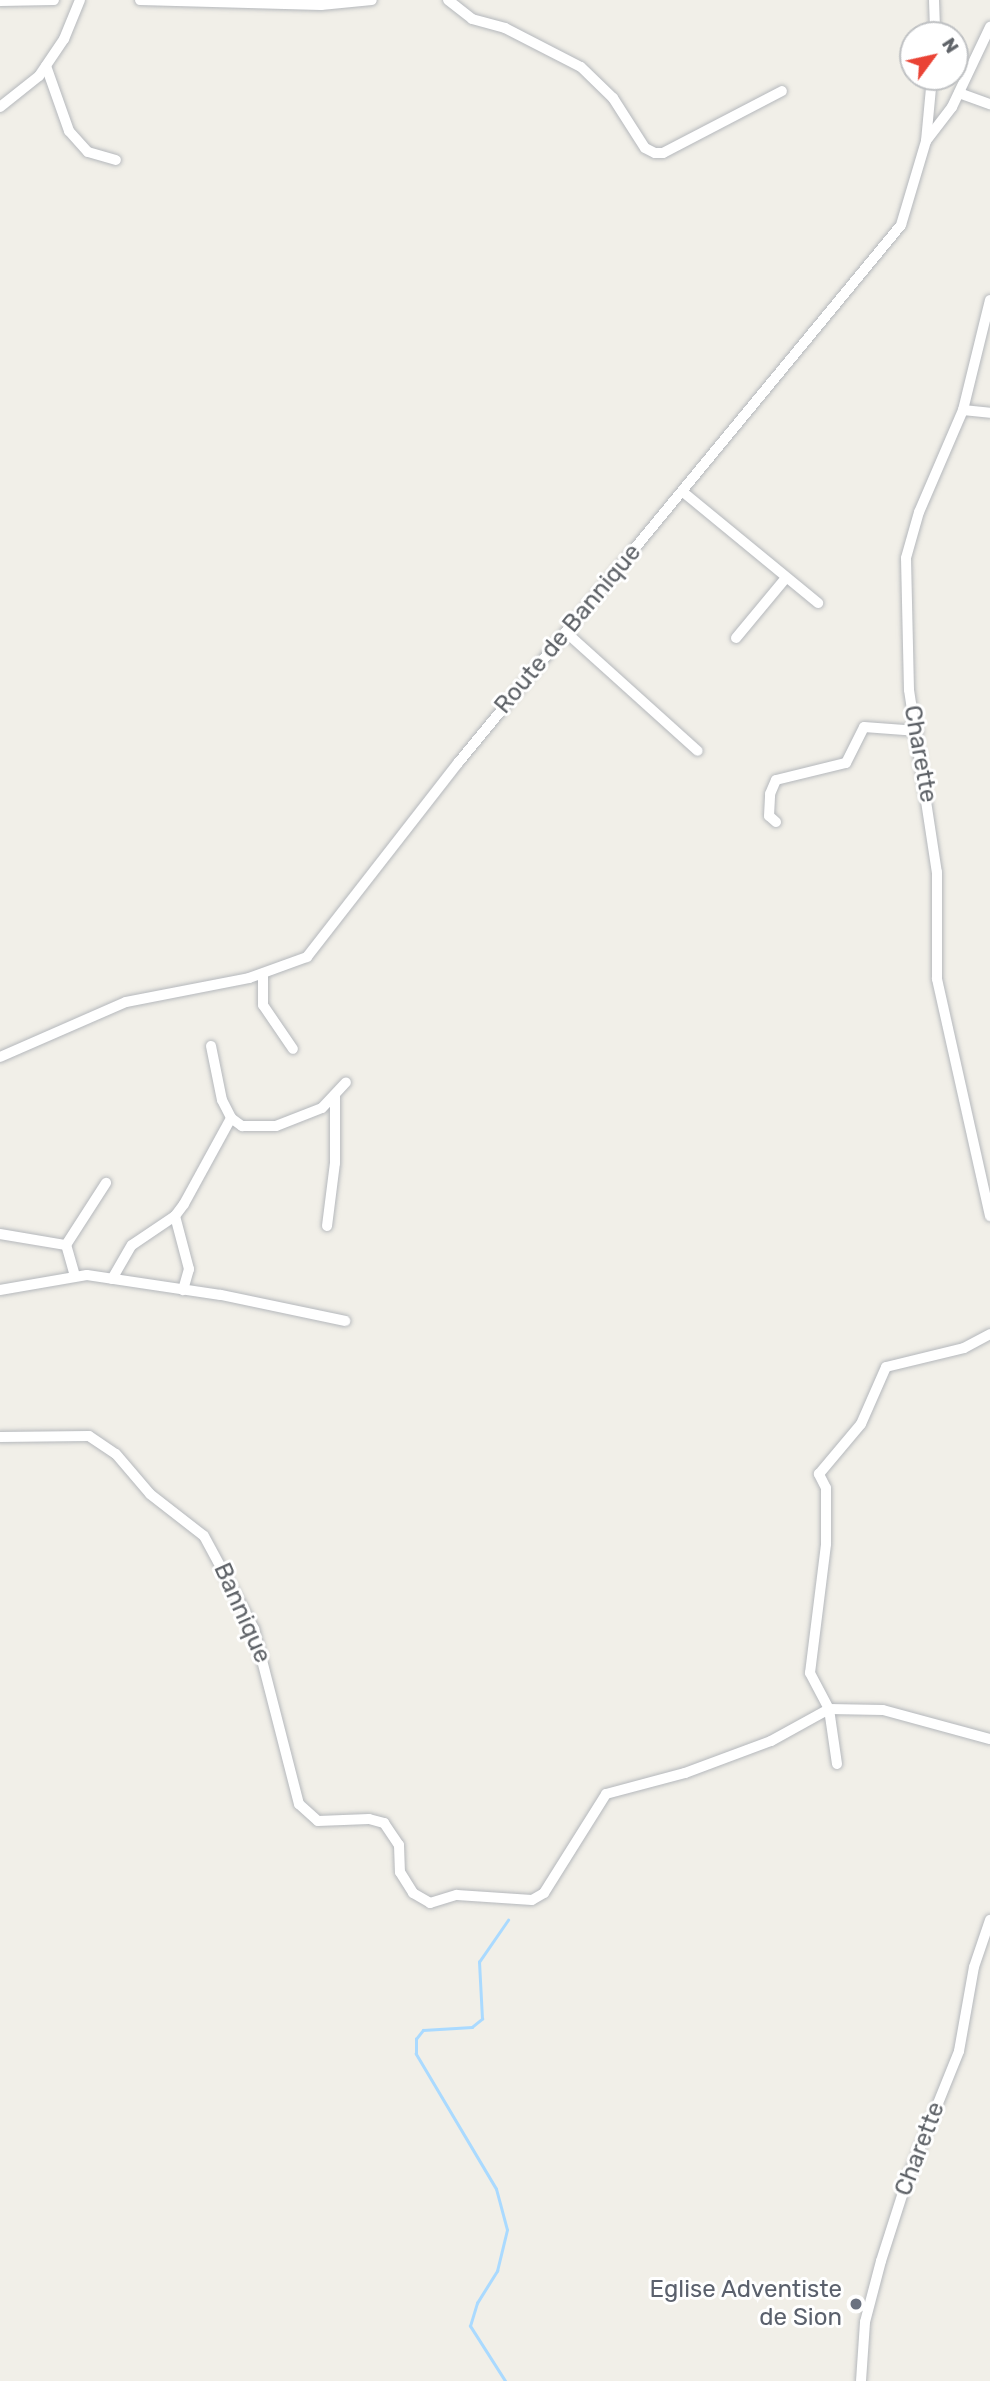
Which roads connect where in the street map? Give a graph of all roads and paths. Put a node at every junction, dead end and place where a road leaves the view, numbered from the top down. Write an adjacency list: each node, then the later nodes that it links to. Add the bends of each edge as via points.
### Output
1 (54, 0): 7 (street)
2 (80, 0): 10 (street)
3 (140, 0): 4 (street, via 321,5)
4 (372, 0)
5 (448, 0): 11 (street, via 472,19 505,27 581,67 613,98 645,148 655,153 663,153)
6 (934, 0): 8 (street)
7 (0, 1)
8 (934, 21)
9 (990, 27): 13 (street, Route de Bannique)
10 (46, 66): 15 (street); 17 (street, via 69,131 88,152)
11 (782, 91)
12 (931, 91): 16 (street)
13 (959, 93): 14 (street); 16 (street, Route de Bannique)
14 (990, 104)
15 (0, 107)
16 (926, 141): 21 (street, Route de Bannique, via 901,225)
17 (116, 160)
18 (990, 300): 19 (street, Charette)
19 (964, 410): 20 (street); 26 (street, Charette, via 919,512 906,558 909,690)
20 (990, 413)
21 (682, 492): 22 (street); 24 (street, Route de Bannique)
22 (785, 579): 23 (street); 25 (street)
23 (818, 603)
24 (569, 635): 27 (street); 29 (street, Route de Bannique, via 458,763 307,957)
25 (736, 638)
26 (918, 731): 28 (street, via 864,727 846,763 776,780 769,816); 38 (street, Charette, via 937,872 937,979)
27 (698, 751)
28 (776, 822)
29 (263, 974): 31 (street, via 263,1005); 32 (street, Route de Bannique, via 126,1002)
30 (211, 1046): 35 (street, via 222,1100)
31 (290, 1046)
32 (0, 1057)
33 (346, 1082): 34 (street)
34 (335, 1097): 35 (street, via 322,1108 276,1126 259,1129); 39 (street, via 335,1163)
35 (231, 1118): 37 (street)
36 (106, 1183): 41 (street)
37 (175, 1216): 43 (street, via 132,1245); 45 (street, via 189,1269)
38 (990, 1216)
39 (327, 1226)
40 (0, 1234): 41 (street)
41 (66, 1245): 42 (street)
42 (75, 1276): 43 (street); 44 (street, via 44,1286)
43 (112, 1279): 45 (street)
44 (0, 1290)
45 (183, 1290): 46 (street)
46 (345, 1321)
47 (990, 1334): 49 (street, via 964,1348 886,1367 861,1424 819,1475 826,1488 826,1544 810,1673)
48 (0, 1437): 49 (street, Bannique, via 89,1436 116,1454 150,1494 204,1536 254,1629 299,1804 318,1821 369,1819 384,1823 394,1832 400,1872 413,1894 430,1903 457,1895 532,1900 544,1893 606,1794 685,1773 771,1741)
49 (829, 1709): 50 (street, via 883,1710); 51 (street)
50 (990, 1739)
51 (837, 1765)
52 (990, 1920): 53 (street, Charette, via 974,1966 959,2051 907,2180 881,2262 865,2322)
53 (861, 2381)

